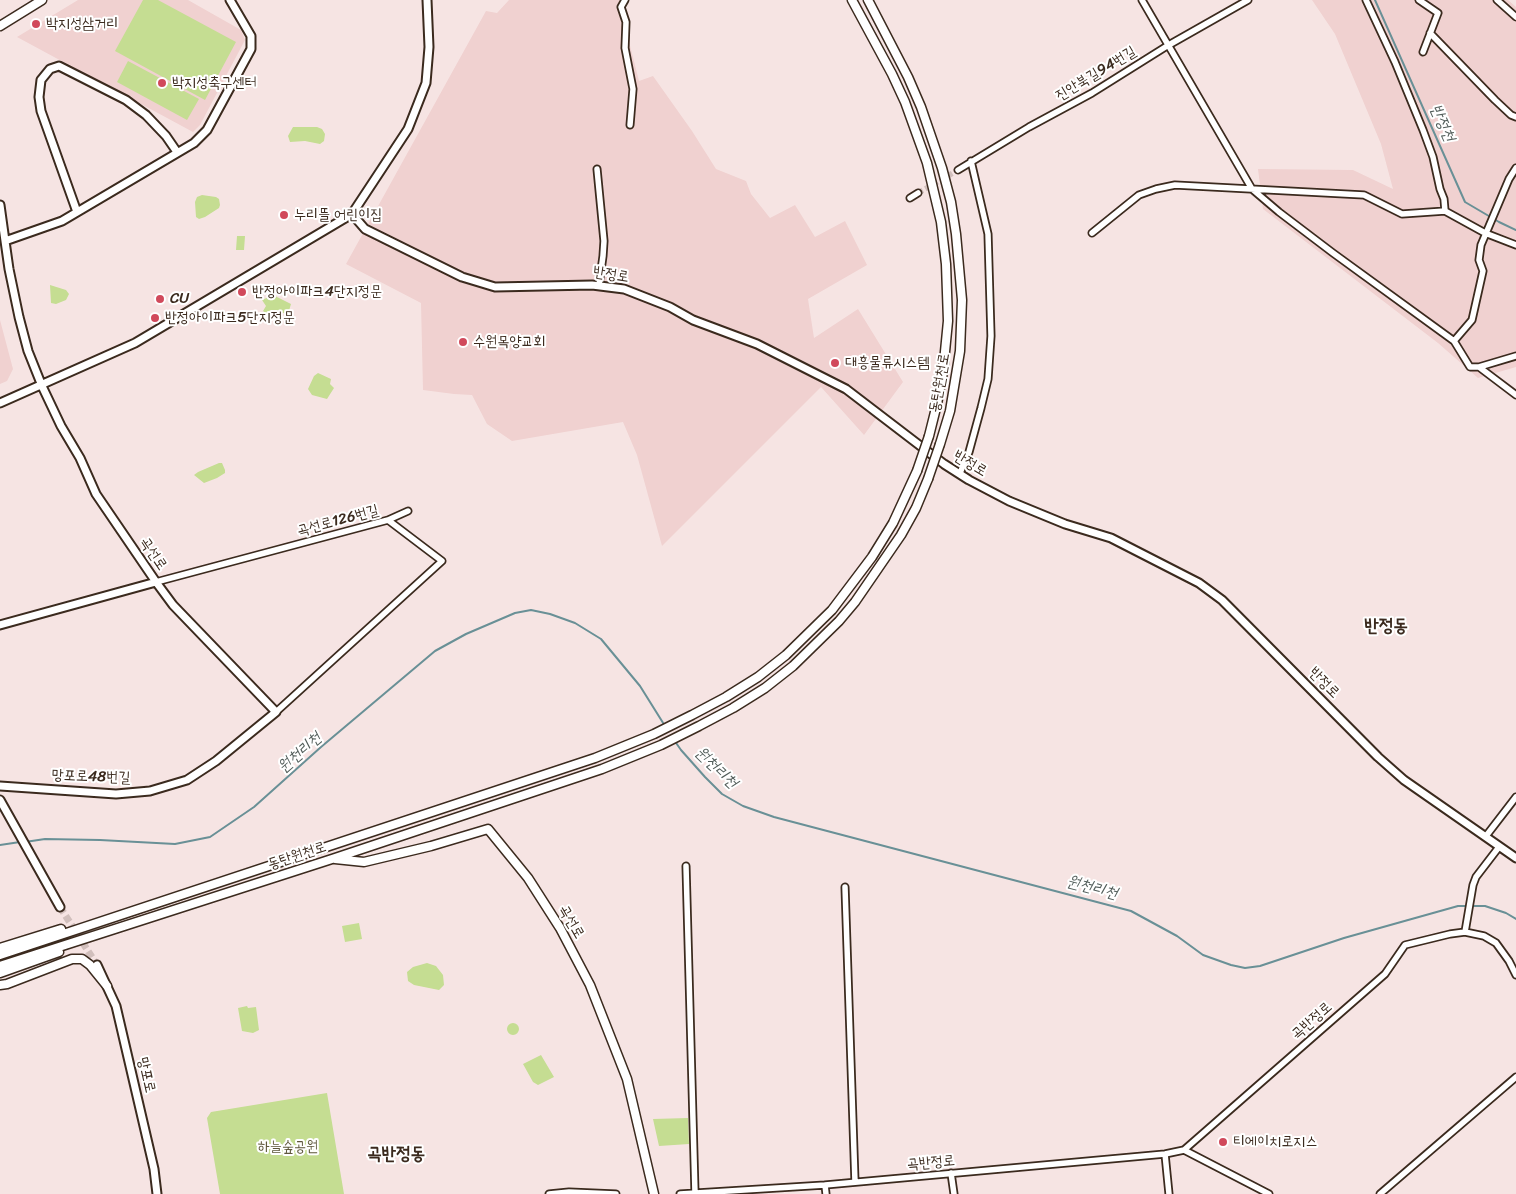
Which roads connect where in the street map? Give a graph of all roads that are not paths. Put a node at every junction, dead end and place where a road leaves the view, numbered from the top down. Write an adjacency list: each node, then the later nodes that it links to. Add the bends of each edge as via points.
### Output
1 (42, 0): 13 (main road)
2 (230, 0): 19 (street, via 252,36 251,49 207,130 194,143)
3 (427, 0): 30 (street, via 429,47 426,83 408,129)
4 (625, 0): 18 (street, via 621,7 626,22 625,48 633,89)
5 (852, 0): 58 (main road, 동탄원천로, bridge, via 892,74 927,163 941,222 948,321 937,404 917,471 893,523 832,610 758,677 654,734 595,758)
6 (868, 0): 54 (main road, 동탄원천로, bridge, via 921,107 942,168 956,234 962,300 960,351 950,411 928,480 902,535 839,621 793,666 733,708 661,745 602,768)
7 (1142, 0): 15 (street)
8 (1248, 0): 15 (street, 진안북길94번길)
9 (1366, 0): 28 (street, via 1423,130 1433,157)
10 (1419, 0): 14 (street, via 1438,13)
11 (1497, 0): 12 (street)
12 (1516, 16)
13 (0, 26)
14 (1430, 33): 16 (street); 17 (street, via 1495,100)
15 (1167, 46): 20 (street, 진안북길94번길, via 1092,93); 24 (street)
16 (1422, 52)
17 (1516, 116)
18 (630, 125)
19 (177, 152): 29 (street); 29 (street, via 146,115 126,100 59,66 50,69 41,80 39,97)
20 (971, 161): 23 (street, 진안북길94번길); 42 (street, via 988,234 991,336 988,379 969,452)
21 (1516, 168): 31 (street)
22 (597, 170): 35 (street, via 604,241)
23 (958, 170)
24 (1252, 189): 28 (street, via 1364,195 1402,214); 32 (street, via 1175,185 1156,189 1139,195); 36 (street)
25 (918, 193): 26 (street)
26 (910, 198)
27 (0, 205): 33 (street, 곡선로)
28 (1445, 211): 31 (street)
29 (77, 212): 33 (street, via 62,221)
30 (352, 214): 35 (street, 반정로, via 365,229 462,277 495,287); 39 (street, via 135,343)
31 (1486, 231): 34 (street); 36 (street, via 1479,260 1483,271 1472,320)
32 (1092, 233)
33 (5, 241): 39 (street, 곡선로, via 19,317 28,352)
34 (1516, 245)
35 (599, 285): 42 (street, 반정로, via 624,289 670,307 811,371 846,390)
36 (1454, 341): 38 (street, via 1470,367)
37 (1516, 356): 38 (street)
38 (1480, 367): 40 (street)
39 (42, 386): 41 (street); 45 (street, 곡선로, via 96,494)
40 (1516, 395)
41 (0, 403)
42 (960, 473): 51 (street, 반정로, via 1009,501 1065,524 1111,538 1199,583 1222,600 1378,757)
43 (408, 511): 44 (street)
44 (388, 520): 45 (street, 곡선로126번길); 47 (street, 곡선로126번길, via 442,561)
45 (156, 582): 46 (street); 47 (street, 곡선로, via 173,605)
46 (0, 625)
47 (276, 712): 48 (street, 망포로48번길, via 216,761 187,780 150,791 116,794)
48 (0, 786)
49 (1516, 797): 51 (street)
50 (0, 800): 57 (street)
51 (1486, 836): 52 (street, 반정로)
52 (1500, 847): 53 (street, 반정로); 60 (street, via 1476,876)
53 (1516, 858)
54 (332, 859): 59 (main road, 동탄원천로); 80 (main road, 곡선로, via 364,862 488,829 528,878 560,928 590,985 627,1079)
55 (686, 866): 76 (street)
56 (844, 887): 73 (street)
57 (60, 907)
58 (121, 914): 61 (main road); 62 (main road, 동탄원천로)
59 (126, 926): 64 (main road, 동탄원천로); 65 (main road)
60 (1465, 932): 66 (street, via 1484,936 1496,943); 70 (street, 곡반정로, via 1405,945 1385,974)
61 (0, 948)
62 (0, 955)
63 (97, 965): 68 (street, 망포로)
64 (0, 966)
65 (0, 973)
66 (1516, 975)
67 (0, 985): 68 (main road, via 72,959 82,959)
68 (107, 986): 77 (street, 망포로, via 118,1016)
69 (1516, 1078): 86 (street)
70 (1184, 1150): 71 (street, 곡반정로); 85 (street)
71 (1165, 1154): 72 (street, 곡반정로); 84 (street)
72 (951, 1173): 73 (street, 곡반정로); 83 (street)
73 (855, 1182): 74 (street, 곡반정로)
74 (825, 1185): 76 (street, 곡반정로); 82 (street)
75 (569, 1193): 78 (street); 79 (street)
76 (695, 1193): 81 (street, 곡반정로)
77 (157, 1194)
78 (549, 1194)
79 (616, 1194)
80 (654, 1194)
81 (680, 1194)
82 (826, 1194)
83 (954, 1194)
84 (1169, 1194)
85 (1269, 1194)
86 (1380, 1194)

